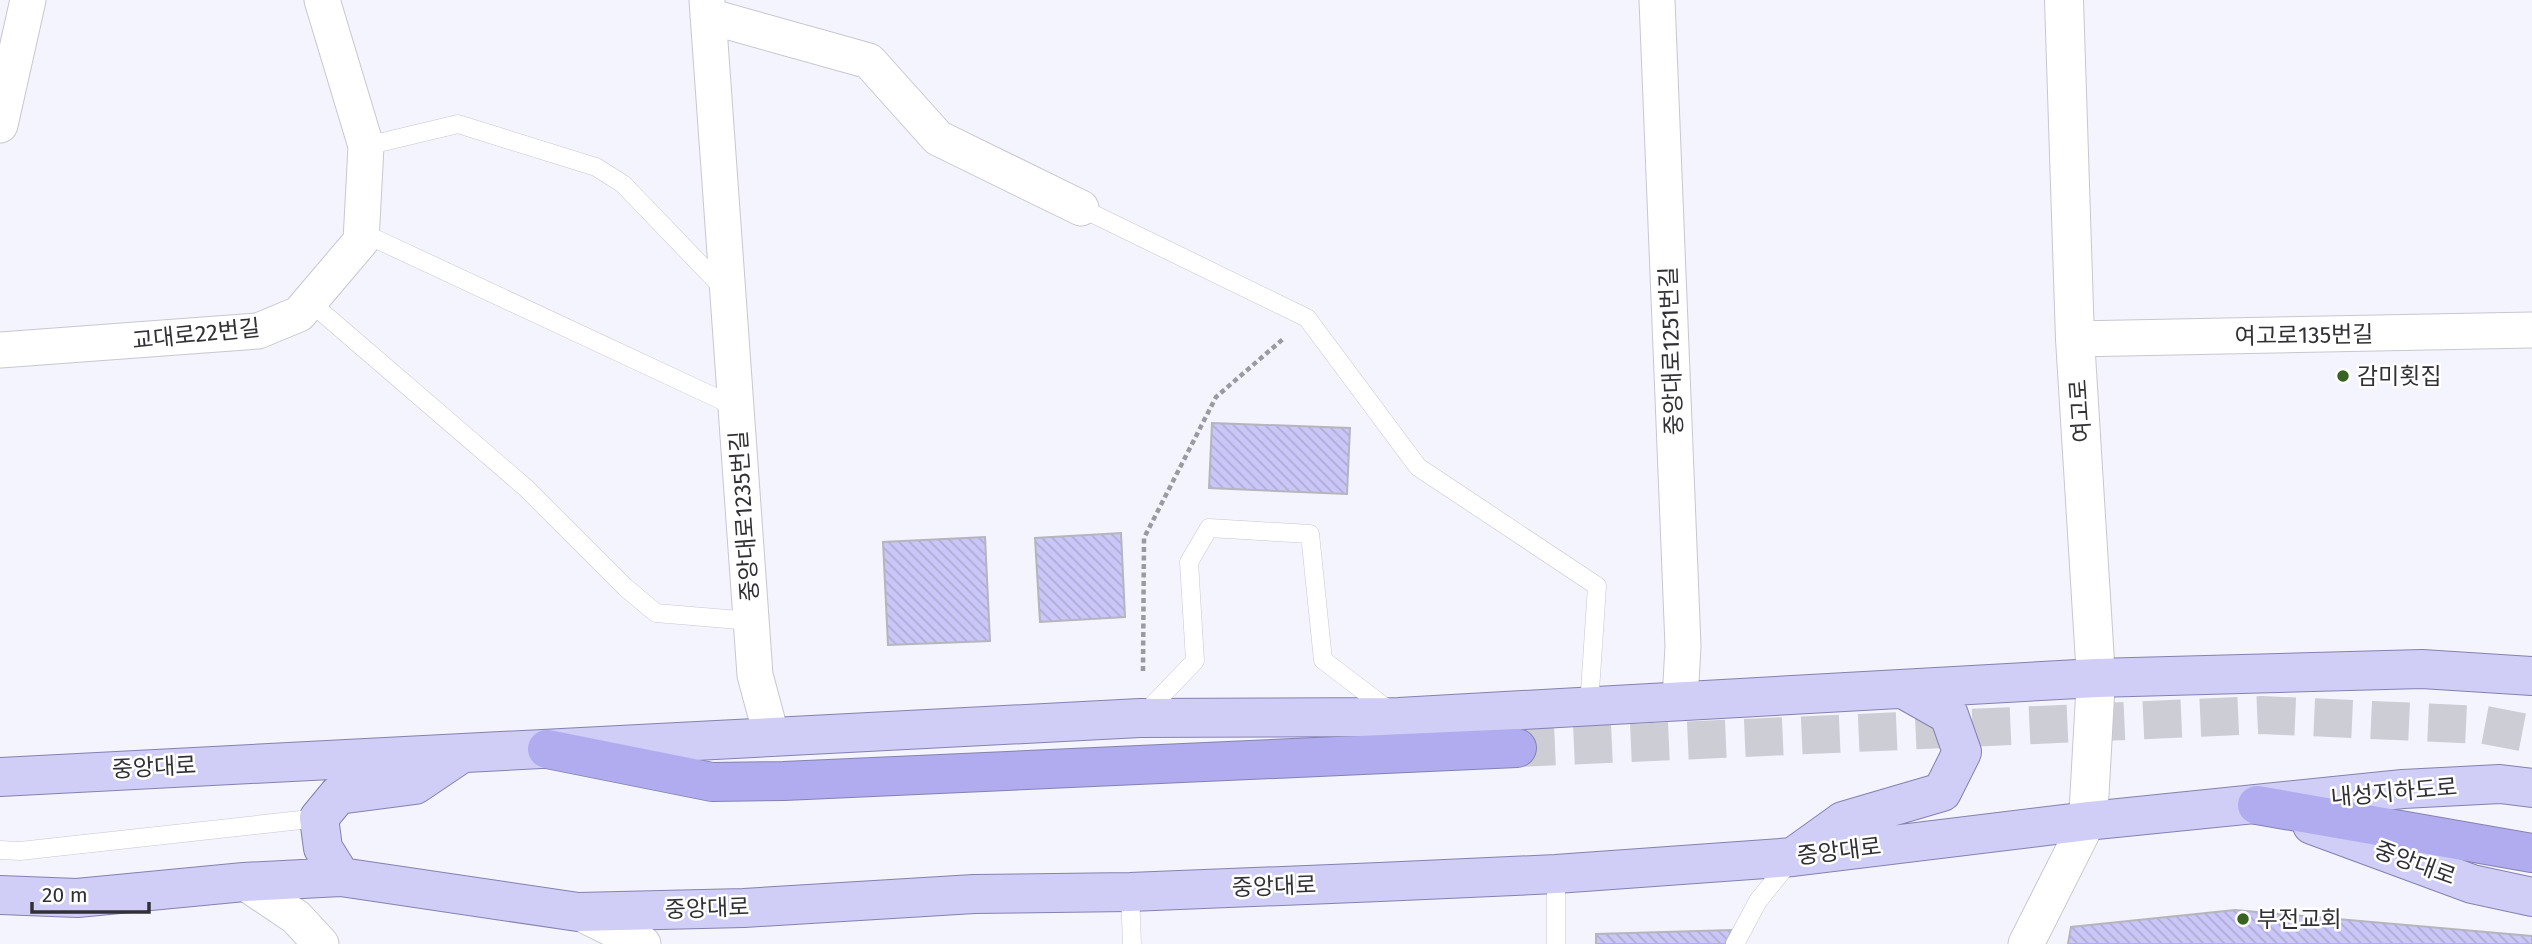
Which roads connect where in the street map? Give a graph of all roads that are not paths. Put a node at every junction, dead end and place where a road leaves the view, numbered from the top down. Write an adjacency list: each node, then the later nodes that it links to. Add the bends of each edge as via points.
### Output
1 (28, 0): 6 (street)
2 (322, 0): 7 (street, 교대로22번길)
3 (1657, 0): 20 (street, 중앙대로1251번길, via 1683,646)
4 (2064, 0): 13 (main road, 여고로)
5 (708, 8): 8 (street, via 869,61 938,138); 10 (street, 중앙대로1235번길)
6 (0, 125)
7 (366, 146): 9 (street, 교대로22번길); 10 (lane, via 458,124 596,167 623,184)
8 (1081, 208): 21 (lane, via 1307,317 1418,467 1597,586)
9 (362, 232): 11 (street, 교대로22번길, via 361,241); 15 (lane)
10 (727, 293): 15 (street, 중앙대로1235번길)
11 (310, 302): 14 (street, 교대로22번길, via 299,314 258,331); 16 (lane, via 526,488 656,613)
12 (2532, 330): 13 (street, 여고로135번길)
13 (2075, 339): 18 (main road, 여고로)
14 (0, 350)
15 (736, 407): 16 (street, 중앙대로1235번길)
16 (751, 621): 24 (street, 중앙대로1235번길, via 755,675)
17 (2532, 676): 18 (main road, 중앙대로, via 2422,669)
18 (2096, 678): 19 (main road, 중앙대로); 32 (main road, 여고로)
19 (1903, 688): 20 (main road, 중앙대로); 35 (main road, via 1949,715 1962,752 1942,792 1843,821)
20 (1680, 701): 21 (main road, 중앙대로)
21 (1589, 706): 22 (main road, 중앙대로)
22 (1399, 717): 23 (main road, 중앙대로); 23 (lane, via 1323,660 1310,534 1209,528 1189,562 1195,661)
23 (1140, 718): 24 (main road, 중앙대로)
24 (772, 738): 26 (main road, 중앙대로)
25 (1517, 748): 26 (highway, via 712,782)
26 (547, 749): 27 (main road, 중앙대로)
27 (461, 754): 28 (main road, 중앙대로); 31 (main road, via 415,785 338,795)
28 (0, 777)
29 (2532, 788): 30 (main road, 내성지하도로, via 2500,784 2403,789)
30 (2257, 805): 32 (main road, 중앙대로); 34 (highway); 41 (main road, 중앙대로, via 2472,884)
31 (319, 818): 33 (lane); 37 (main road, via 323,848)
32 (2088, 821): 35 (main road, 중앙대로); 48 (street)
33 (0, 850)
34 (2532, 853)
35 (1793, 857): 36 (main road, 중앙대로); 47 (lane, via 1758,901)
36 (1556, 874): 39 (main road, 중앙대로); 46 (lane)
37 (341, 877): 38 (main road, 중앙대로); 42 (main road, 중앙대로)
38 (244, 882): 40 (main road, 중앙대로, via 76,898); 43 (street, via 296,917)
39 (1130, 892): 42 (main road, 중앙대로, via 974,894 744,908); 45 (lane)
40 (0, 895)
41 (2532, 897)
42 (578, 912): 44 (street)
43 (321, 944)
44 (643, 944)
45 (1132, 944)
46 (1556, 944)
47 (1735, 944)
48 (2026, 944)

